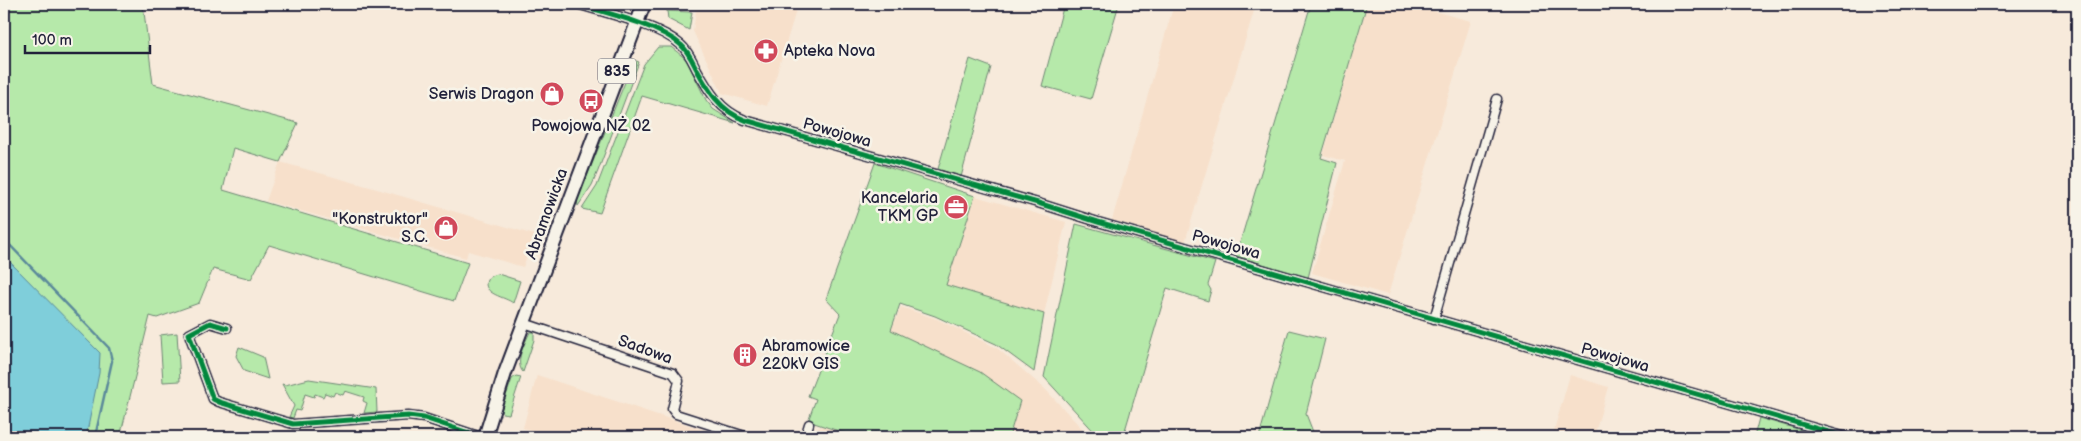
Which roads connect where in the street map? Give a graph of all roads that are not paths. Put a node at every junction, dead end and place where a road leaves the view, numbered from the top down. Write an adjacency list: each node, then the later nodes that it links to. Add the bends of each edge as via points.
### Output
1 (577, 4): 3 (street, Powojowa)
2 (644, 4): 3 (main road, Abramowicka / 835)
3 (636, 23): 5 (street, Powojowa, via 668,36 684,47 717,102 745,120); 6 (main road, Abramowicka / 835)
4 (1497, 99): 5 (street)
5 (1434, 319): 12 (street, Powojowa)
6 (524, 323): 9 (main road, Abramowicka / 835); 10 (street, Sadowa, via 672,373 679,381 672,409 676,414)
7 (226, 328): 9 (street, via 210,323 189,334 213,399 294,424 408,416)
8 (809, 424): 11 (street)
9 (483, 437)
10 (748, 437)
11 (804, 437)
12 (1846, 437)

